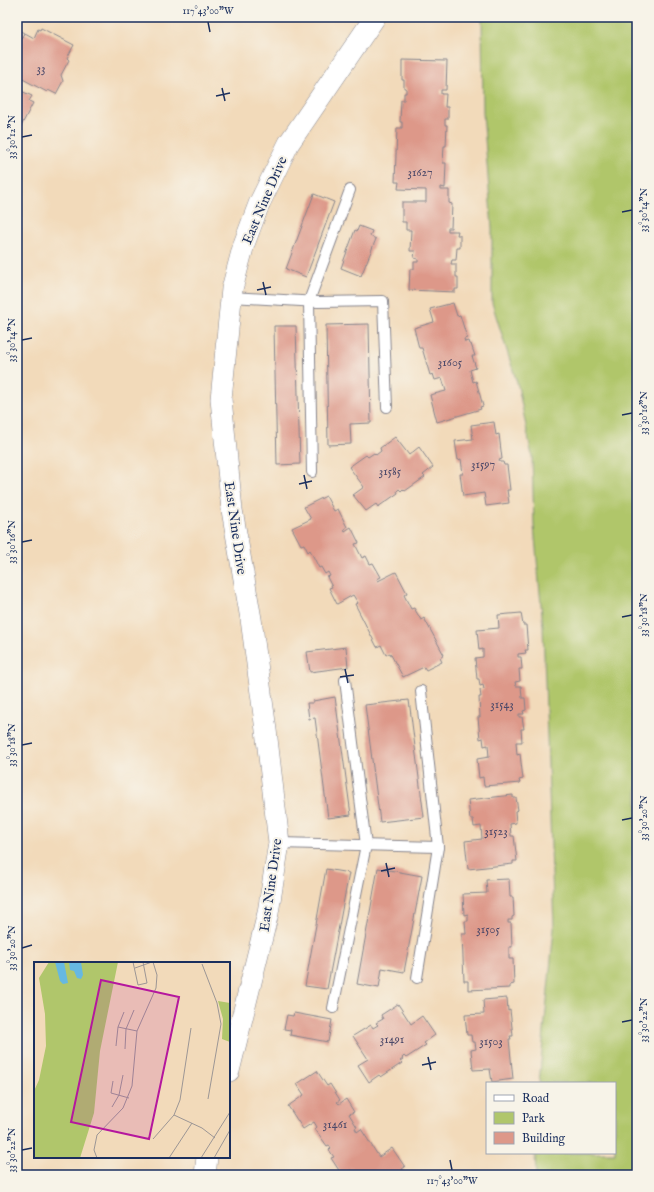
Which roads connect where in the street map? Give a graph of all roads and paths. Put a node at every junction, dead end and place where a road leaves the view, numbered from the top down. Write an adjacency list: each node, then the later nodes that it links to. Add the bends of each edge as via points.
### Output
1 (375, 17): 3 (street, East Nine Drive, via 289,143 259,204 244,244)
2 (350, 190): 4 (lane)
3 (232, 297): 4 (lane); 9 (street, East Nine Drive, via 221,399 232,510 253,634)
4 (309, 301): 5 (lane, via 383,302); 6 (lane)
5 (387, 407)
6 (312, 472)
7 (345, 680): 10 (lane)
8 (421, 692): 11 (lane)
9 (279, 843): 10 (lane); 14 (street, East Nine Drive, via 268,913)
10 (366, 846): 11 (lane); 13 (lane)
11 (438, 847): 12 (lane)
12 (417, 978)
13 (333, 1008)
14 (230, 1067)
15 (207, 1158): 16 (street)
16 (205, 1175)

